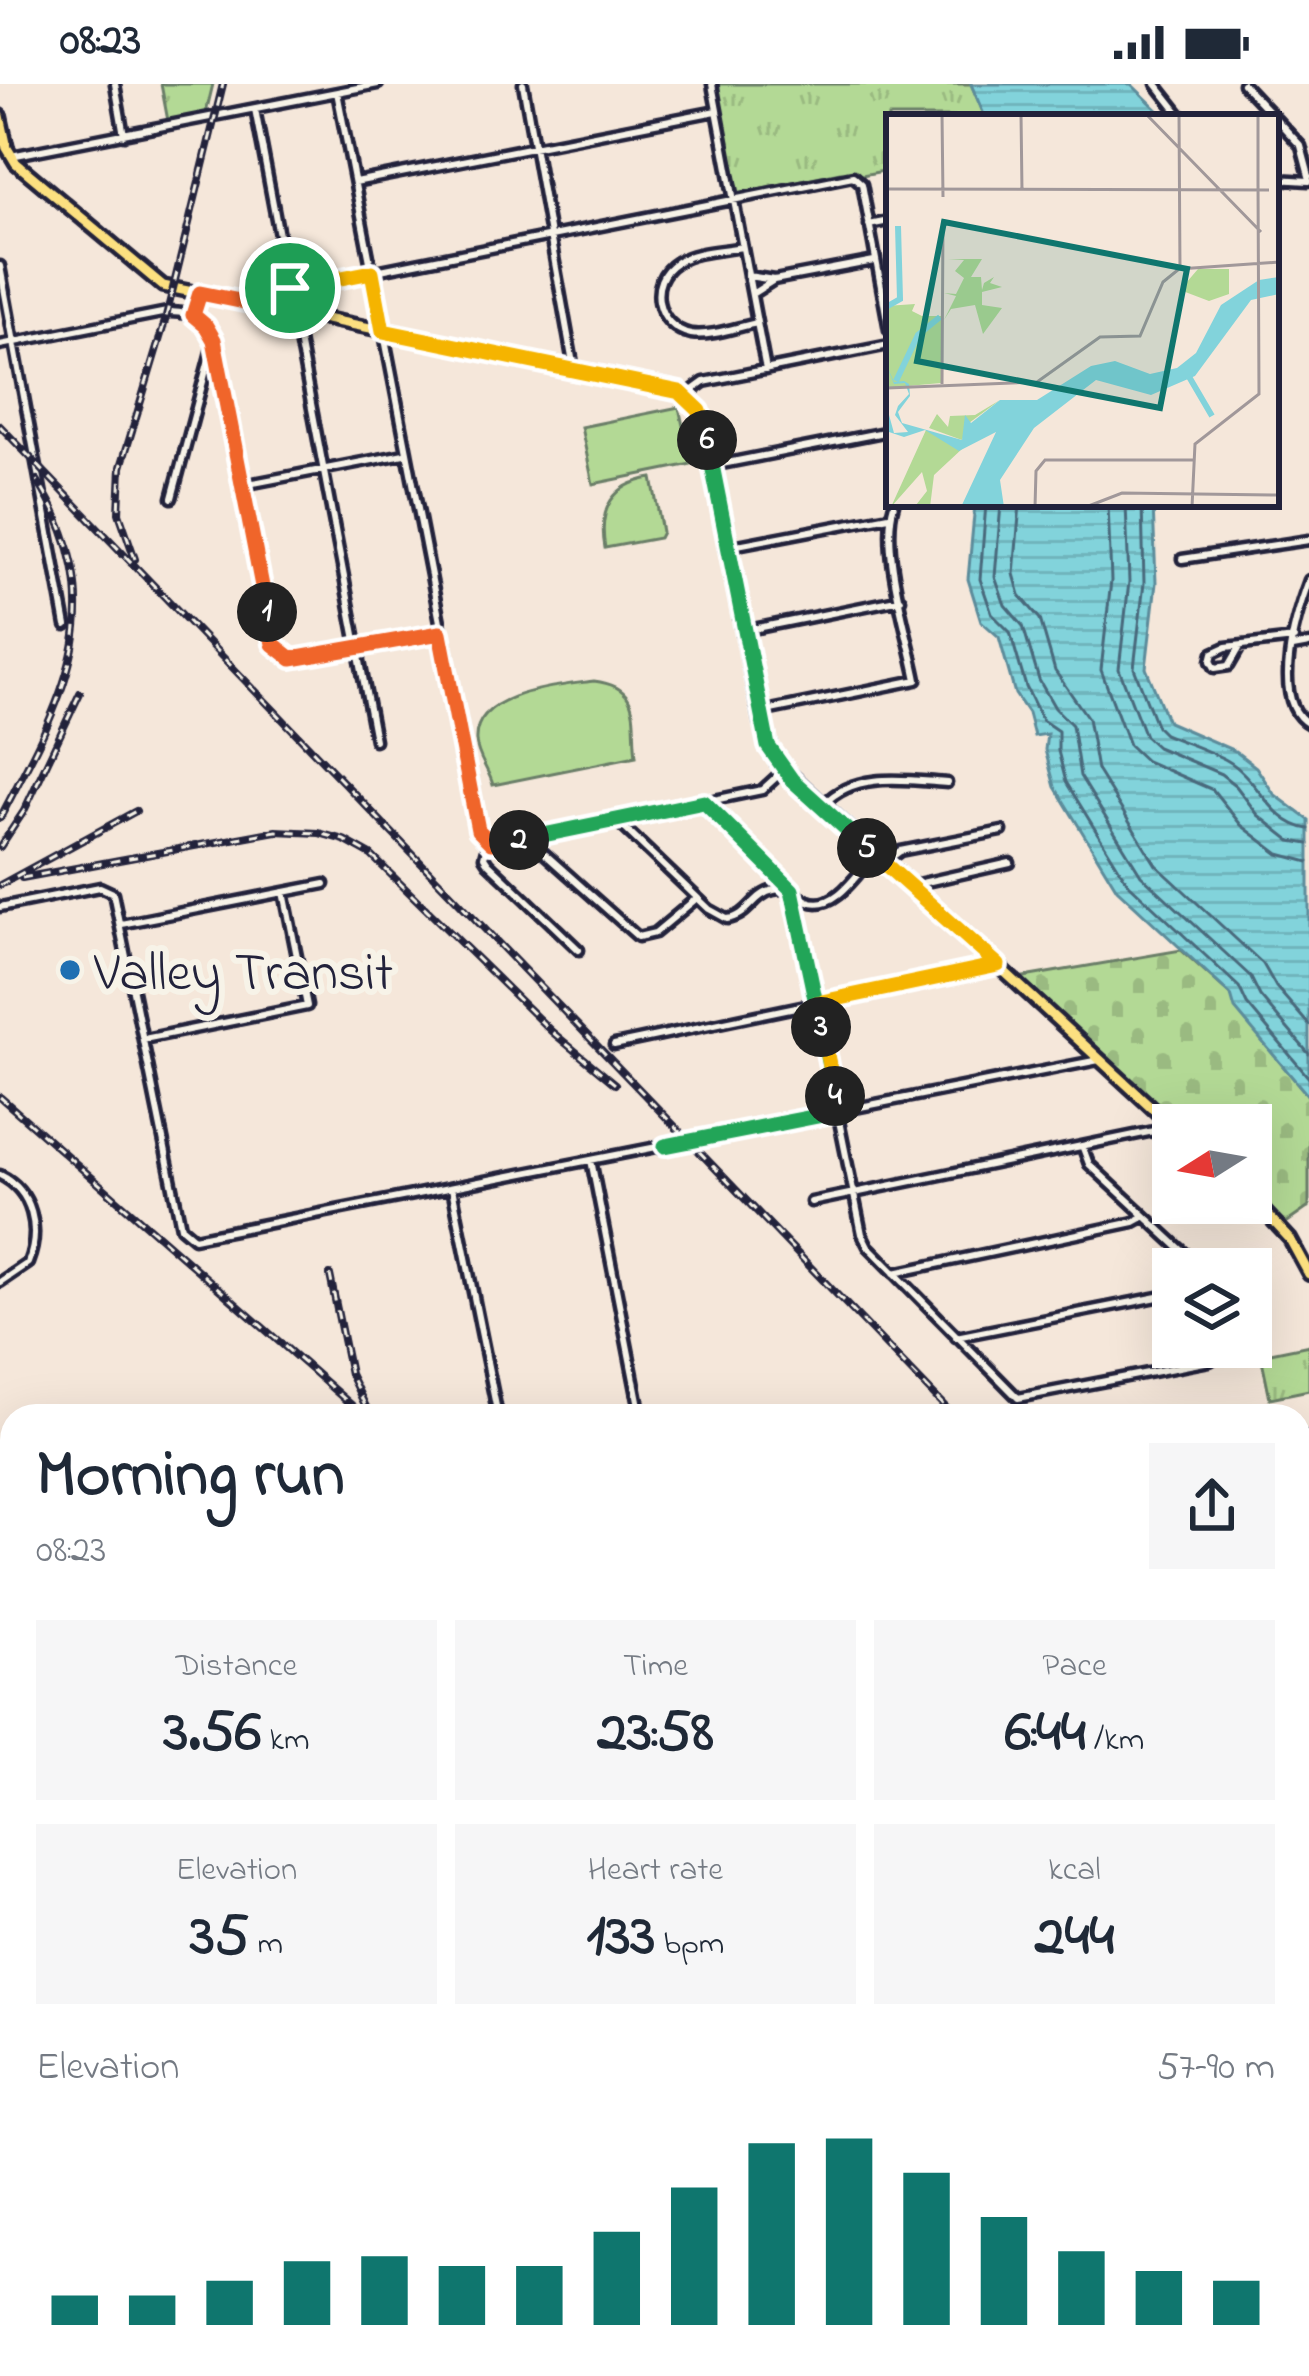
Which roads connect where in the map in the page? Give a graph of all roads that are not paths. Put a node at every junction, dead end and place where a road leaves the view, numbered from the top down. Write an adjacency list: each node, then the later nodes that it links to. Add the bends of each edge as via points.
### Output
1 (115, 84): 14 (street)
2 (378, 84): 7 (street)
3 (523, 84): 15 (street)
4 (712, 84): 9 (street)
5 (1156, 84): 10 (street)
6 (1243, 84): 11 (street)
7 (331, 90): 8 (street); 19 (street)
8 (255, 109): 14 (street); 30 (street)
9 (716, 111): 15 (street); 20 (street)
10 (1180, 114)
11 (1271, 114)
12 (0, 116): 16 (main road)
13 (1279, 123): 17 (street, via 1303,151)
14 (124, 134): 16 (street)
15 (535, 146): 19 (street); 23 (street)
16 (6, 157): 31 (main road, via 153,282)
17 (1309, 178): 18 (street)
18 (1279, 179)
19 (355, 182): 27 (street)
20 (733, 200): 22 (street, via 856,176); 23 (street); 24 (street)
21 (886, 222): 22 (street)
22 (869, 225): 25 (street)
23 (551, 237): 27 (street); 42 (street)
24 (742, 247): 28 (street); 36 (street, via 674,264 661,282 659,305 669,322 695,334)
25 (876, 260): 29 (street); 34 (street)
26 (0, 266): 39 (street)
27 (372, 272): 30 (street); 37 (street)
28 (748, 276): 29 (street); 32 (street)
29 (774, 280): 32 (street)
30 (290, 288): 33 (street)
31 (200, 293): 33 (main road); 35 (street)
32 (752, 294): 36 (street)
33 (294, 312): 37 (main road); 48 (street)
34 (886, 314)
35 (193, 315): 38 (street); 39 (street, via 167,312)
36 (757, 323): 43 (street)
37 (383, 331): 42 (main road); 46 (street)
38 (214, 340): 49 (street); 50 (street)
39 (14, 342): 40 (street); 58 (street)
40 (0, 345)
41 (886, 346): 43 (street)
42 (574, 369): 44 (main road)
43 (766, 370): 44 (street, via 704,382)
44 (686, 395): 47 (main road, via 702,416)
45 (886, 431): 47 (street)
46 (406, 453): 48 (street); 60 (street)
47 (712, 466): 54 (main road)
48 (324, 469): 49 (street); 64 (street)
49 (243, 485): 64 (street, via 281,654 300,659)
50 (172, 498)
51 (893, 507): 52 (street)
52 (890, 517): 54 (street); 57 (street)
53 (1309, 540): 55 (street)
54 (727, 547): 59 (main road)
55 (1183, 559)
56 (1309, 580): 61 (street)
57 (901, 599): 59 (street); 65 (street, via 917,680)
58 (66, 626)
59 (743, 631): 65 (main road)
60 (440, 633): 64 (street); 75 (street, via 479,833)
61 (1293, 643): 62 (street); 63 (street); 66 (street, via 1288,695)
62 (1309, 644)
63 (1240, 646): 63 (street, via 1214,653 1215,668 1228,666)
64 (358, 649): 67 (street)
65 (759, 712): 68 (main road)
66 (1309, 724)
67 (375, 740)
68 (784, 770): 70 (street, via 765,789); 71 (main road)
69 (947, 783): 71 (street, via 875,780 841,788)
70 (704, 802): 72 (street); 81 (street)
71 (822, 806): 76 (main road)
72 (616, 820): 74 (street); 83 (street)
73 (1002, 831): 78 (street, via 900,851)
74 (527, 838): 75 (street); 83 (street, via 638,937 655,933)
75 (488, 842): 86 (street, via 488,863)
76 (874, 855): 78 (main road); 81 (street, via 826,902)
77 (1010, 862): 80 (street)
78 (884, 863): 80 (main road)
79 (326, 884): 82 (street)
80 (910, 887): 87 (main road)
81 (792, 890): 83 (street, via 768,892 733,919); 88 (street)
82 (284, 892): 85 (street); 89 (street, via 307,1006)
83 (697, 898)
84 (0, 907): 85 (street, via 100,887 112,891)
85 (121, 924): 89 (street)
86 (579, 950)
87 (998, 965): 88 (street); 91 (main road)
88 (817, 1003): 90 (street); 93 (street)
89 (144, 1039): 98 (street, via 188,1236)
90 (614, 1045)
91 (1100, 1060): 92 (main road); 93 (street)
92 (1152, 1108)
93 (838, 1112): 96 (street); 99 (street)
94 (1152, 1132): 95 (street)
95 (1083, 1148): 99 (street); 101 (street, via 1089,1164)
96 (590, 1160): 98 (street); 111 (street)
97 (0, 1175): 106 (street, via 26,1196 35,1236 28,1263)
98 (452, 1188): 110 (street)
99 (854, 1193): 100 (street); 104 (street, via 864,1240)
100 (811, 1202)
101 (1145, 1216): 103 (street); 104 (street)
102 (1272, 1220): 105 (main road)
103 (1179, 1248)
104 (894, 1273): 108 (street)
105 (1309, 1274)
106 (0, 1282)
107 (1152, 1298): 108 (street)
108 (956, 1337): 109 (street, via 1018,1398)
109 (1166, 1368)
110 (496, 1404)
111 (639, 1404)
112 (55, 2376): 113 (main road)
113 (77, 2376)

